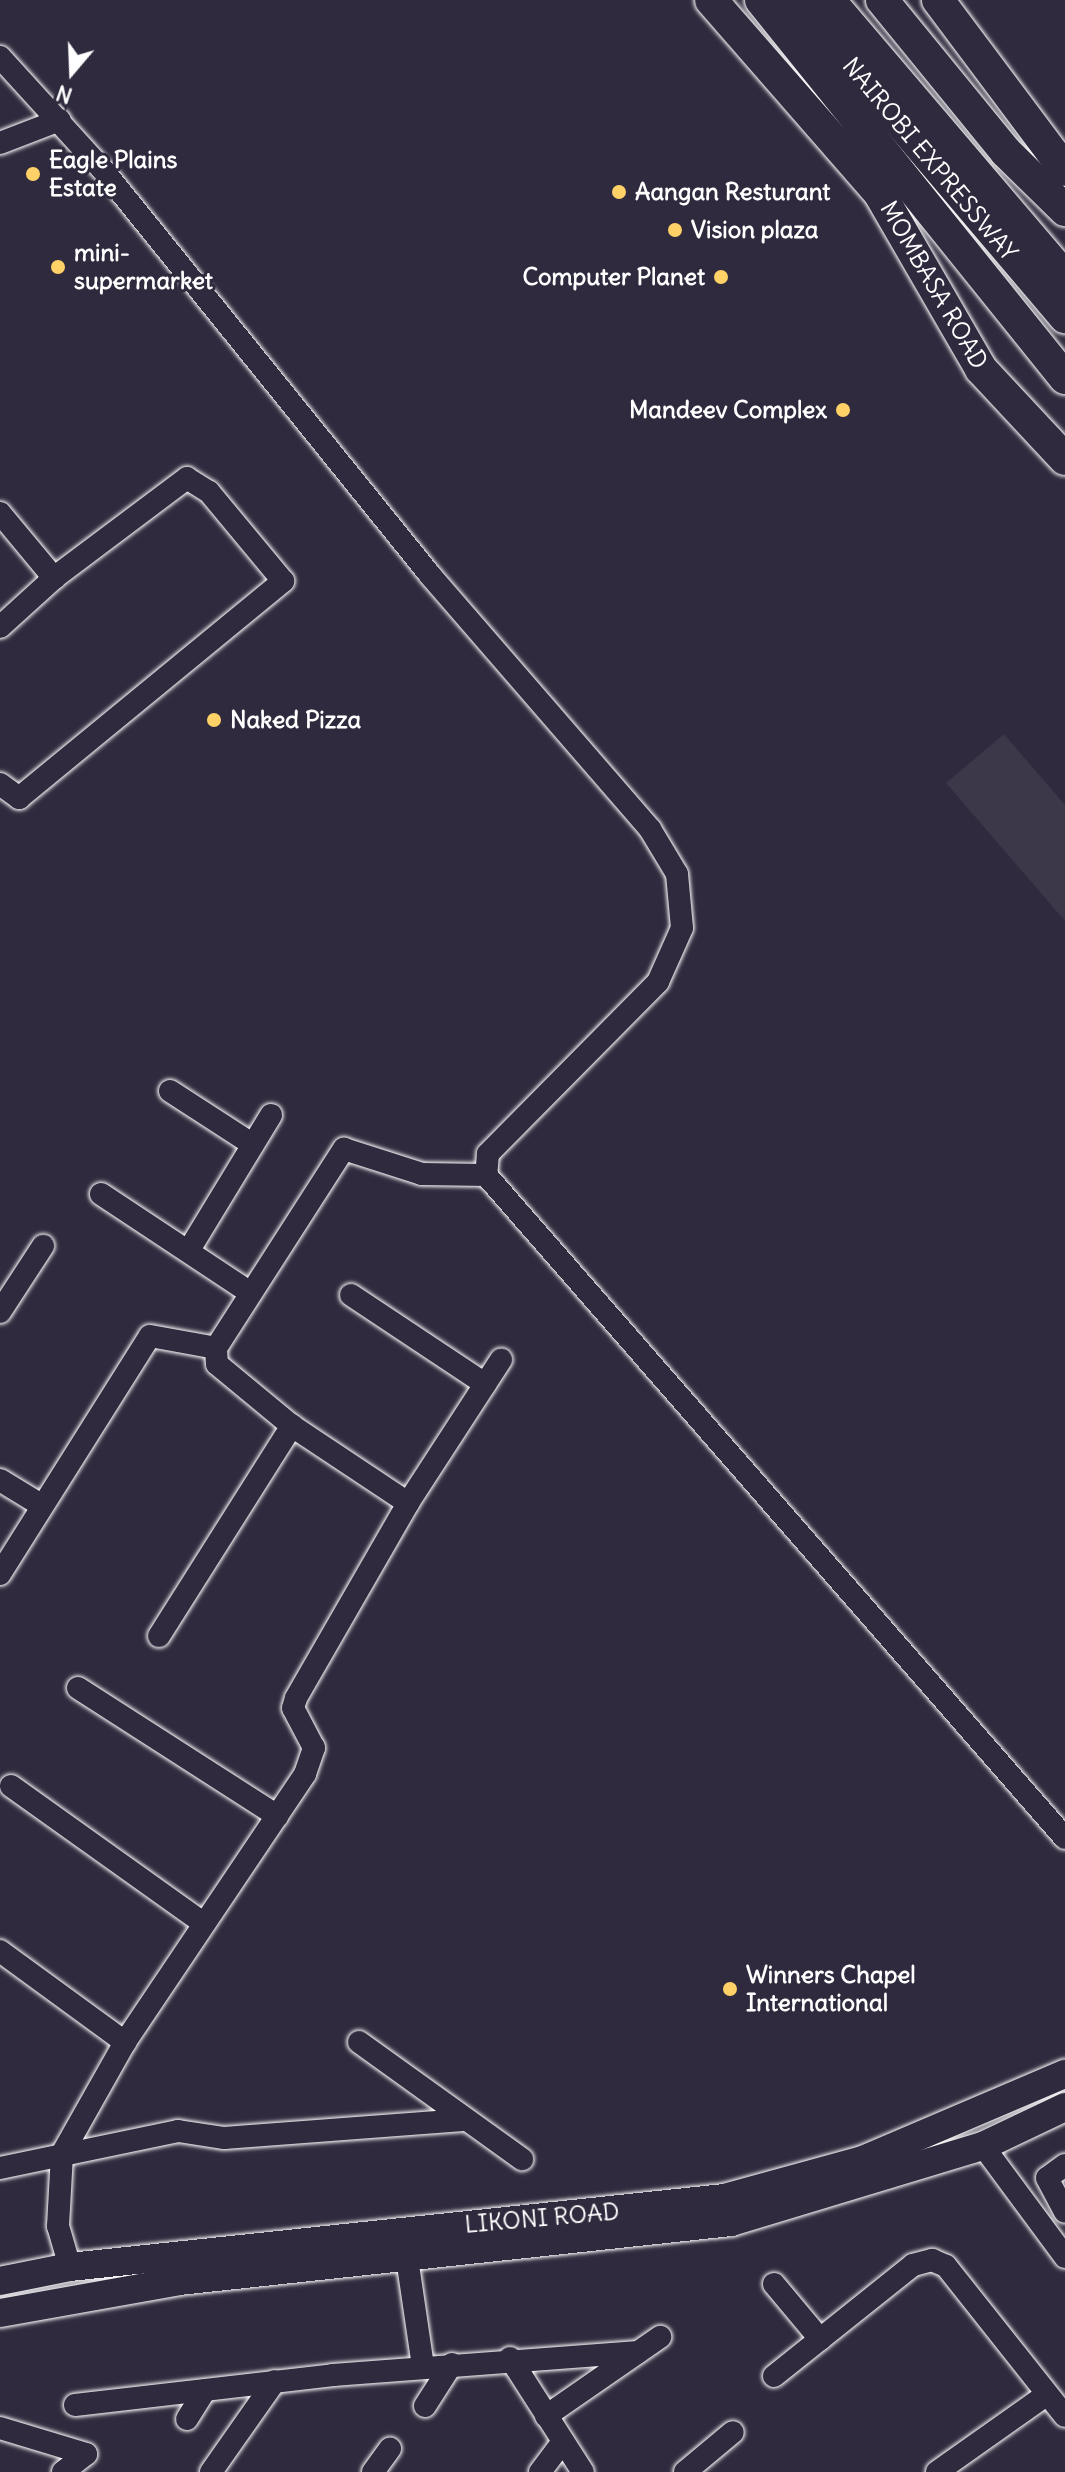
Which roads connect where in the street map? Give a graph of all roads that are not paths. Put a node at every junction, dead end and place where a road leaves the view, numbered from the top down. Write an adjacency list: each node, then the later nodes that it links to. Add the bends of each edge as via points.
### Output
1 (711, 0): 15 (highway, MOMBASA ROAD, via 880,194 981,369)
2 (761, 0): 14 (highway)
3 (796, 0): 13 (highway, NAIROBI EXPRESSWAY)
4 (829, 0): 12 (highway, NAIROBI EXPRESSWAY)
5 (882, 0): 11 (highway, via 1006,152)
6 (938, 0): 10 (highway)
7 (8, 64): 8 (street)
8 (60, 120): 9 (street); 23 (street, via 430,575 650,829 677,874 682,928 658,982 488,1154)
9 (0, 143)
10 (1065, 170)
11 (1065, 210)
12 (1065, 277)
13 (1065, 317)
14 (1065, 378)
15 (1065, 459)
16 (0, 513): 17 (street)
17 (54, 578): 18 (street); 19 (street, via 187,478 209,492 283,581 19,798)
18 (0, 627)
19 (0, 784)
20 (170, 1091): 22 (street)
21 (271, 1115): 22 (street)
22 (252, 1144): 26 (street)
23 (486, 1175): 27 (street, via 422,1174 344,1149); 42 (street)
24 (101, 1194): 26 (street)
25 (43, 1246): 29 (street)
26 (189, 1250): 27 (street)
27 (249, 1292): 30 (street)
28 (351, 1295): 32 (street)
29 (0, 1312)
30 (216, 1348): 33 (street, via 217,1364); 36 (street, via 150,1336)
31 (501, 1360): 32 (street)
32 (485, 1384): 35 (street)
33 (292, 1426): 35 (street); 38 (street)
34 (0, 1480): 36 (street)
35 (408, 1503): 41 (street, via 296,1698 293,1708 314,1748)
36 (41, 1505): 37 (street)
37 (0, 1574)
38 (159, 1636)
39 (78, 1688): 41 (street)
40 (11, 1786): 43 (street)
41 (277, 1816): 43 (street)
42 (1065, 1838)
43 (202, 1922): 45 (street)
44 (0, 1951): 45 (street)
45 (125, 2042): 52 (street)
46 (359, 2042): 49 (street)
47 (1065, 2074): 50 (main road, LIKONI ROAD)
48 (1065, 2107): 51 (main road, LIKONI ROAD)
49 (466, 2120): 52 (street, via 224,2138 178,2131); 53 (street)
50 (968, 2121): 51 (main road); 59 (main road, LIKONI ROAD, via 863,2160 697,2202)
51 (983, 2146): 57 (street); 58 (main road, LIKONI ROAD, via 731,2222)
52 (62, 2154): 55 (street); 59 (street, via 58,2226)
53 (522, 2159)
54 (1065, 2165): 56 (street, via 1047,2178)
55 (0, 2168)
56 (1065, 2212)
57 (1065, 2257)
58 (407, 2258): 62 (main road, LIKONI ROAD, via 179,2281); 68 (street)
59 (70, 2267): 60 (main road, LIKONI ROAD)
60 (0, 2281)
61 (774, 2284): 64 (street)
62 (0, 2313)
63 (660, 2337): 65 (street)
64 (820, 2339): 69 (street); 72 (street, via 913,2265 932,2260 946,2266)
65 (638, 2352): 66 (street); 75 (street)
66 (510, 2358): 67 (street); 75 (street)
67 (452, 2364): 68 (street); 74 (street)
68 (423, 2367): 70 (street)
69 (774, 2376)
70 (275, 2381): 71 (street); 83 (street)
71 (205, 2390): 73 (street); 77 (street)
72 (1046, 2395): 76 (street); 88 (street)
73 (75, 2405)
74 (425, 2406)
75 (546, 2416): 80 (street)
76 (1065, 2416)
77 (187, 2419)
78 (0, 2428): 82 (street, via 86,2454)
79 (733, 2432): 87 (street)
80 (563, 2442): 85 (street); 86 (street)
81 (390, 2449): 84 (street)
82 (63, 2472)
83 (211, 2472)
84 (373, 2472)
85 (540, 2472)
86 (583, 2472)
87 (685, 2472)
88 (937, 2472)

